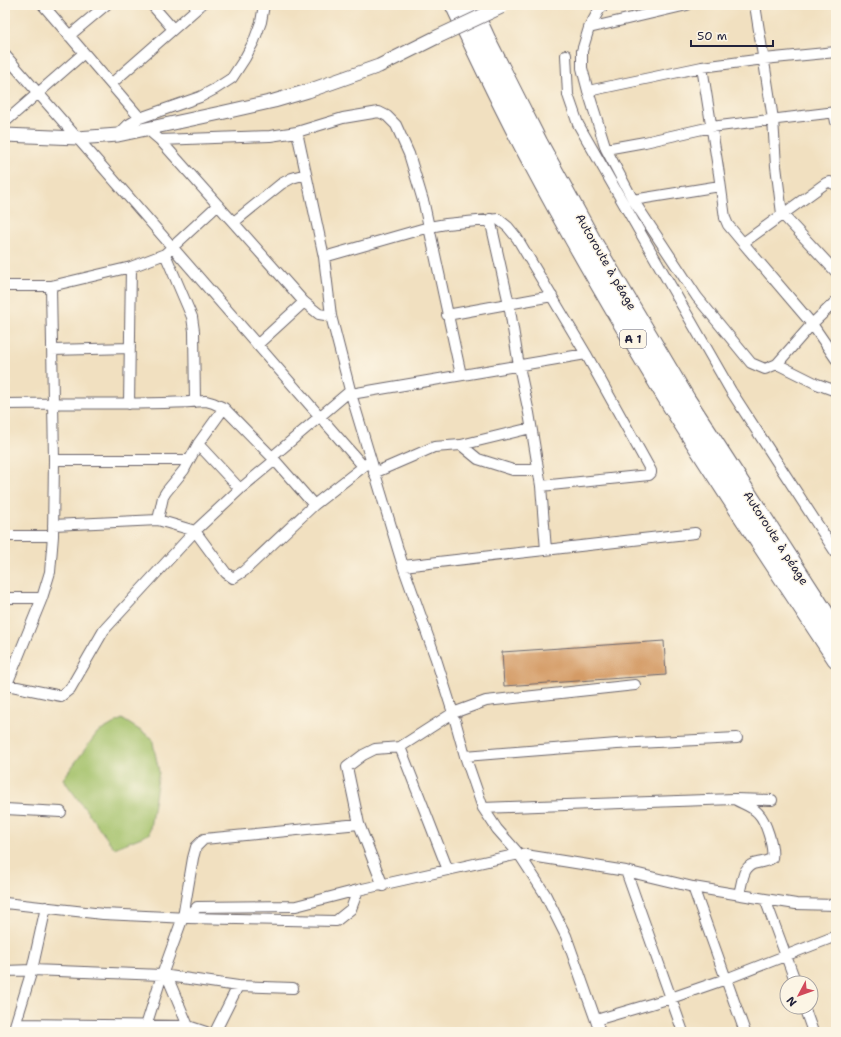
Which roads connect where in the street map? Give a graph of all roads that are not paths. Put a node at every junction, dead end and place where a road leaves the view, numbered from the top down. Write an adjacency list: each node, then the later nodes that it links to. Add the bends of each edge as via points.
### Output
1 (43, 5): 14 (street)
2 (106, 5): 14 (street)
3 (152, 5): 13 (street)
4 (201, 5): 13 (street)
5 (264, 5): 25 (street, via 254,41 232,78 200,97)
6 (454, 5): 99 (highway, A 1, via 516,132 597,280 673,407)
7 (471, 5): 98 (highway, Autoroute à péage / A 1, via 539,142 596,246 687,400)
8 (604, 5): 12 (street)
9 (687, 5): 12 (street)
10 (755, 5): 19 (street)
11 (503, 6): 29 (street, bridge, via 378,66 308,91)
12 (589, 28): 22 (street, via 582,51 582,68)
13 (173, 29): 21 (street)
14 (69, 36): 16 (street)
15 (836, 52): 19 (street)
16 (84, 53): 21 (street); 23 (street)
17 (5, 55): 23 (street)
18 (566, 55): 94 (street, via 568,95 578,124 731,391)
19 (764, 59): 20 (street); 26 (street)
20 (702, 67): 22 (street); 28 (street)
21 (111, 84): 25 (street)
22 (588, 91): 35 (street)
23 (38, 93): 27 (street); 33 (street)
24 (835, 115): 26 (street)
25 (140, 118): 32 (street)
26 (773, 119): 28 (street); 41 (street)
27 (5, 122)
28 (711, 127): 35 (street); 38 (street)
29 (147, 129): 32 (street); 34 (street)
30 (297, 132): 34 (street, via 270,136); 36 (street); 44 (street, via 343,118 379,112 387,116 396,125 409,154)
31 (5, 135): 33 (street)
32 (118, 135): 33 (street)
33 (77, 138): 46 (street)
34 (160, 140): 40 (street)
35 (606, 149): 39 (street)
36 (306, 174): 43 (street, via 281,184); 47 (street)
37 (836, 185): 41 (street, via 826,183)
38 (720, 186): 39 (street); 45 (street, via 725,218)
39 (633, 200): 64 (street, via 697,296 750,363 765,369)
40 (218, 205): 43 (street); 46 (street)
41 (782, 214): 45 (street); 49 (street)
42 (490, 219): 44 (street); 52 (street, via 498,219 517,238); 55 (street)
43 (234, 222): 54 (street)
44 (429, 228): 47 (street); 56 (street)
45 (743, 243): 58 (street)
46 (168, 250): 48 (street); 59 (street); 69 (street, via 192,318)
47 (324, 257): 57 (street)
48 (131, 267): 51 (street); 60 (street)
49 (836, 272)
50 (5, 286): 51 (street)
51 (51, 286): 61 (street)
52 (552, 296): 55 (street); 62 (street)
53 (836, 301): 58 (street)
54 (304, 302): 57 (street, via 319,314); 59 (street)
55 (509, 304): 56 (street); 65 (street)
56 (447, 315): 66 (street)
57 (331, 316): 68 (street)
58 (812, 324): 63 (street); 64 (street)
59 (257, 344): 74 (street)
60 (130, 348): 61 (street); 72 (street)
61 (52, 350): 70 (street)
62 (586, 354): 65 (street); 84 (street, via 651,473)
63 (836, 359)
64 (777, 364): 67 (street)
65 (519, 366): 66 (street); 75 (street)
66 (461, 375): 68 (street)
67 (836, 391)
68 (351, 393): 74 (street); 81 (street)
69 (195, 402): 72 (street); 73 (street, via 206,401)
70 (53, 403): 71 (street); 72 (street); 79 (street)
71 (5, 404)
72 (129, 404)
73 (224, 408): 76 (street); 78 (street)
74 (320, 417): 78 (street); 81 (street)
75 (531, 428): 77 (street); 82 (street)
76 (198, 444): 80 (street); 85 (street)
77 (460, 445): 82 (street, via 478,459 513,470); 83 (street, via 434,447)
78 (274, 458): 85 (street); 86 (street)
79 (54, 460): 80 (street); 88 (street)
80 (189, 460): 87 (street, via 163,497)
81 (367, 464): 83 (street); 86 (street)
82 (538, 470): 84 (street)
83 (374, 473): 95 (street)
84 (541, 486): 93 (street)
85 (240, 489): 89 (street)
86 (314, 505): 89 (street, via 244,571 233,578 226,573)
87 (158, 520): 88 (street); 89 (street)
88 (53, 525): 92 (street)
89 (195, 531): 101 (street, via 104,630 70,689 61,696)
90 (694, 533): 93 (street)
91 (5, 536): 92 (street)
92 (53, 536): 97 (street, via 50,572)
93 (546, 550): 95 (street)
94 (836, 553)
95 (404, 566): 102 (street)
96 (5, 598): 97 (street)
97 (42, 598): 101 (street)
98 (836, 630)
99 (836, 659)
100 (635, 685): 102 (street, via 486,702)
101 (6, 687)
102 (453, 713): 104 (street); 105 (street)
103 (737, 738): 105 (street)
104 (400, 747): 111 (street, via 375,749 347,768); 113 (street)
105 (465, 756): 108 (street)
106 (734, 799): 107 (street); 108 (street); 118 (street, via 759,813 769,833 773,854 769,860 747,867)
107 (772, 800)
108 (483, 808): 112 (street)
109 (5, 809): 110 (street)
110 (61, 812)
111 (359, 824): 115 (street); 123 (street, via 204,839 196,847 193,858)
112 (519, 854): 113 (street); 114 (street); 135 (street, via 545,894 566,936)
113 (448, 870): 115 (street)
114 (626, 871): 116 (street); 133 (street)
115 (383, 886): 117 (street)
116 (693, 886): 118 (street); 130 (street)
117 (358, 890): 123 (street, via 296,906 197,907); 123 (street, via 351,909 336,921)
118 (739, 894): 119 (street)
119 (765, 899): 122 (street); 125 (street)
120 (5, 903): 121 (street)
121 (46, 907): 123 (street, via 103,914); 126 (street)
122 (835, 908)
123 (185, 918): 128 (street)
124 (836, 936): 125 (street)
125 (786, 955): 129 (street); 130 (street)
126 (32, 970): 127 (street); 128 (street); 137 (street)
127 (5, 971)
128 (164, 975): 131 (street); 136 (street); 138 (street)
129 (793, 975)
130 (726, 979): 133 (street); 143 (street)
131 (238, 986): 132 (street); 140 (street)
132 (293, 988)
133 (671, 998): 135 (street); 142 (street)
134 (807, 1015): 144 (street)
135 (596, 1020): 141 (street)
136 (188, 1026): 138 (street); 139 (street)
137 (14, 1028): 138 (street)
138 (149, 1028)
139 (206, 1032)
140 (216, 1032)
141 (600, 1032)
142 (683, 1032)
143 (746, 1032)
144 (813, 1032)

